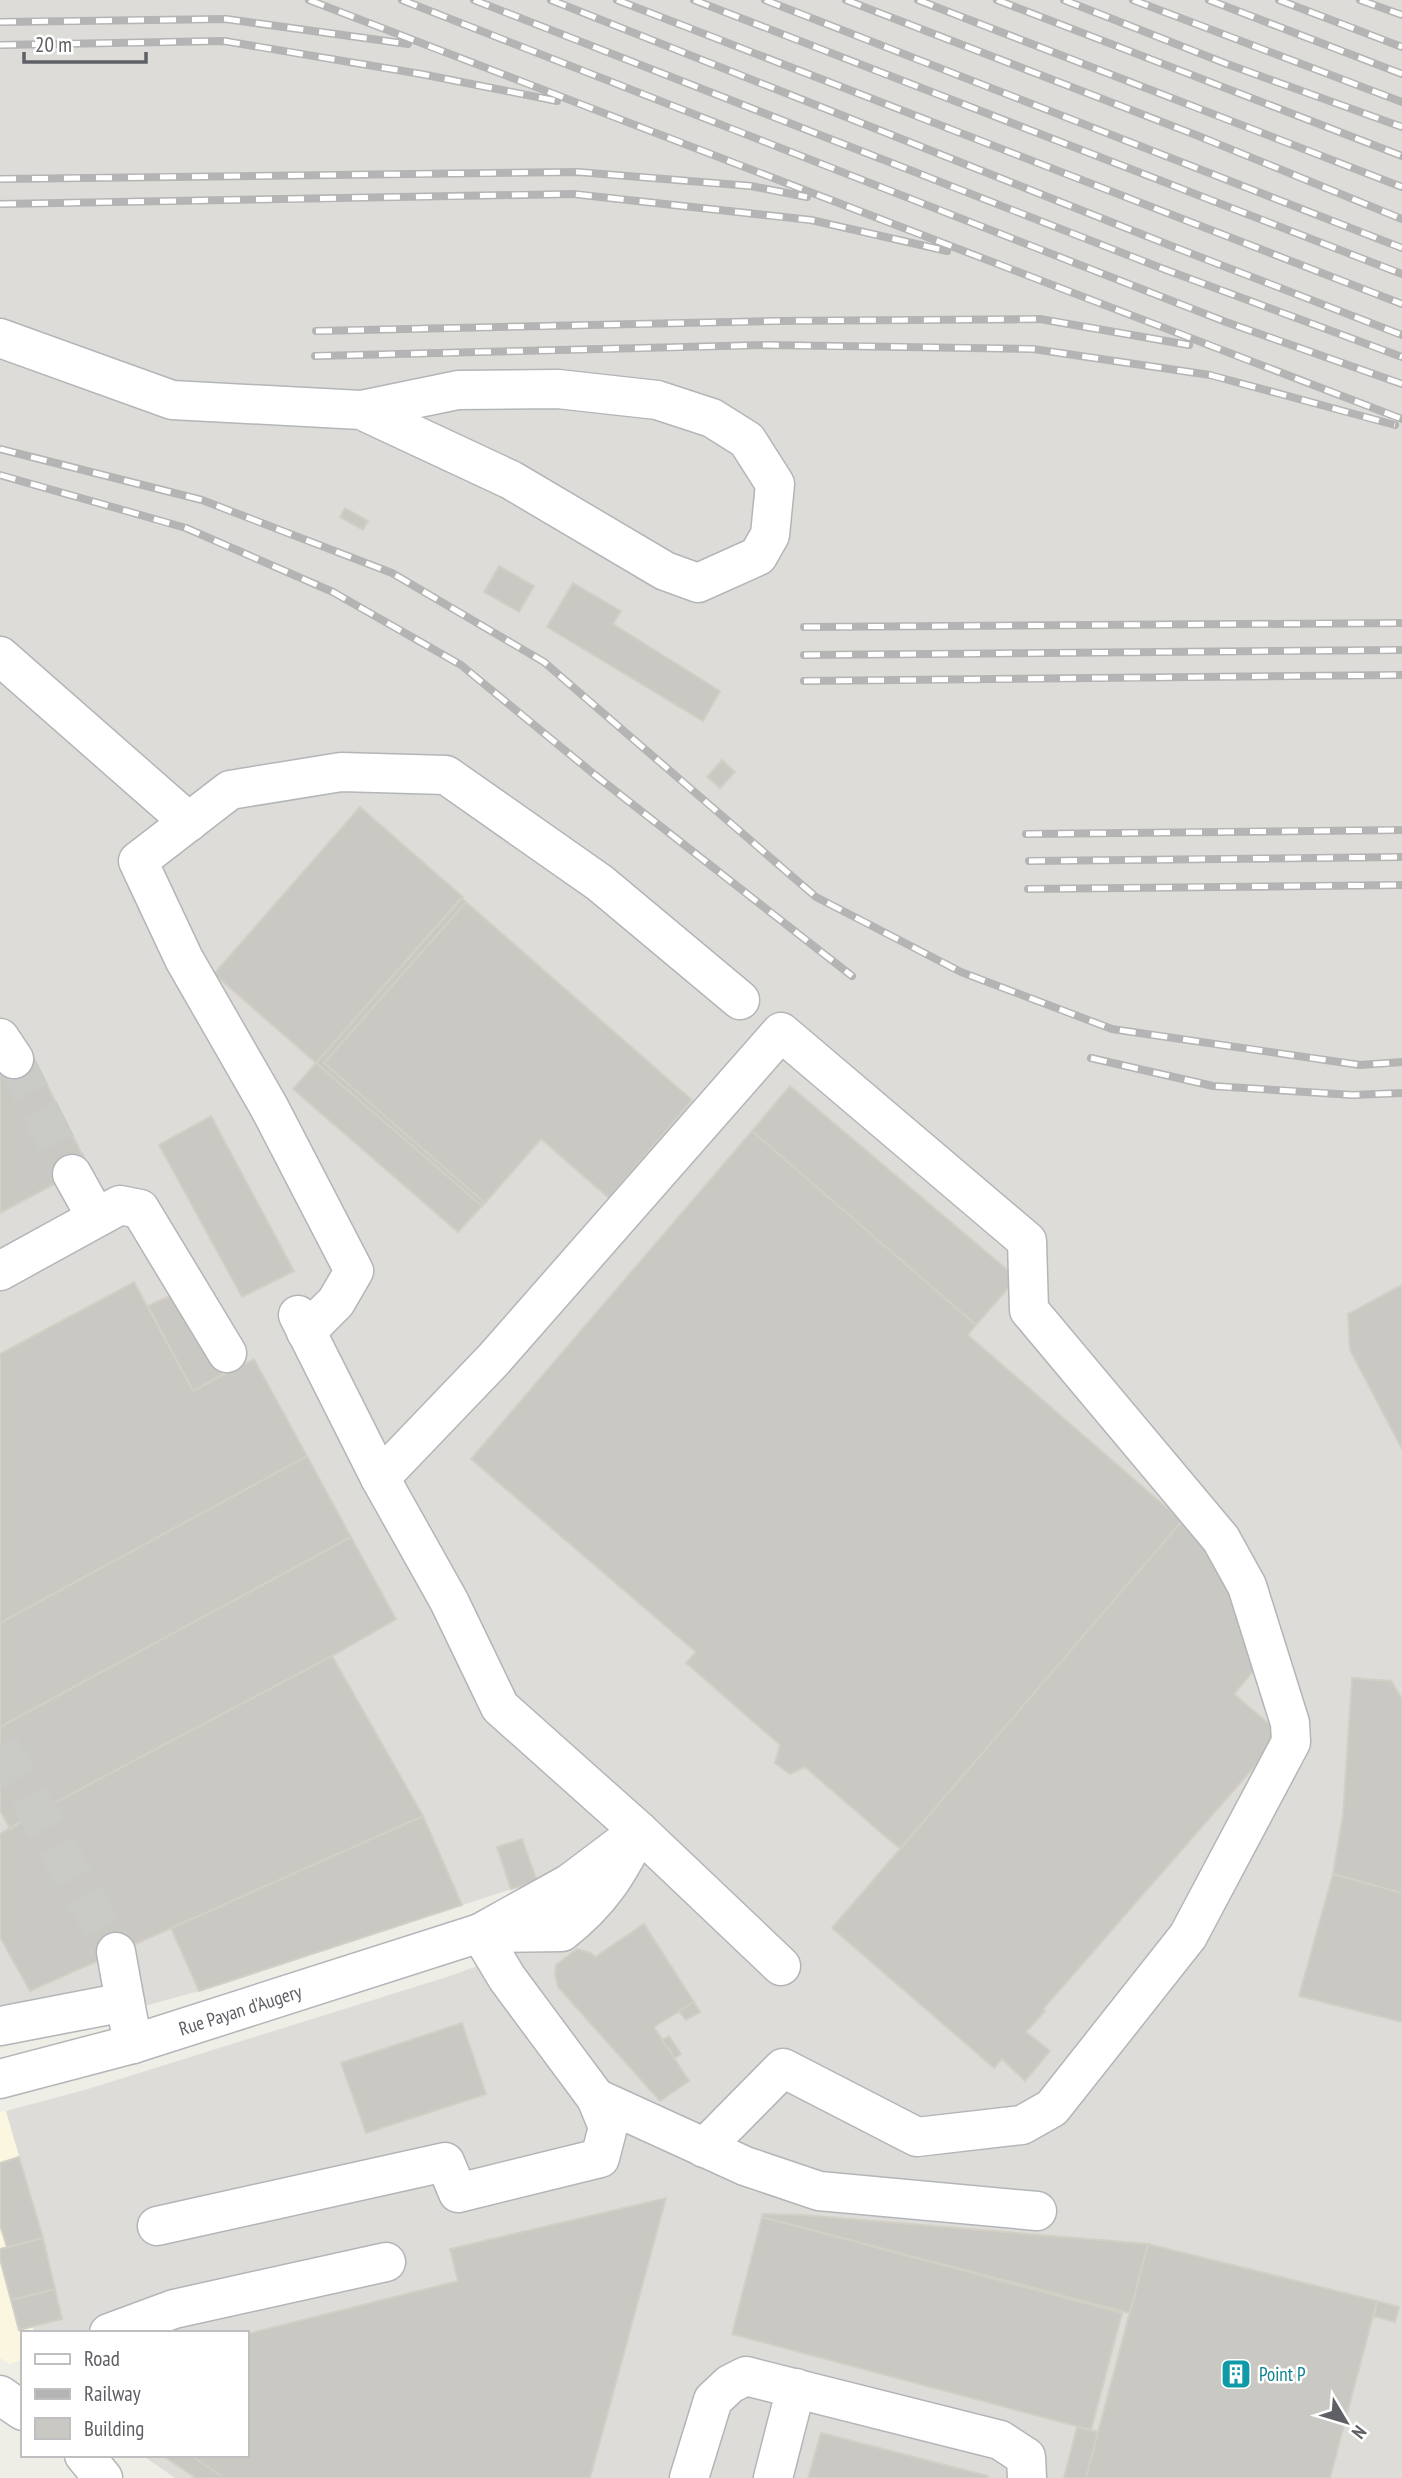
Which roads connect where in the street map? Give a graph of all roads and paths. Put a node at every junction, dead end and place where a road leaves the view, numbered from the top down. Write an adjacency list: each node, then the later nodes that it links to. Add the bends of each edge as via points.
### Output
1 (0, 338): 2 (street, via 172,400)
2 (360, 411): 2 (street, via 511,480 665,571 698,583 758,556 770,535 775,484 747,440 712,418 657,400 558,389 458,390)
3 (0, 656): 4 (street)
4 (189, 822): 5 (street, via 230,790 341,772 446,775 600,883); 10 (street, via 138,861 184,960 269,1107 354,1270 336,1302 302,1324)
5 (740, 1000)
6 (72, 1174): 7 (street)
7 (96, 1217): 8 (street); 9 (street, via 120,1205 140,1209)
8 (0, 1271)
9 (227, 1353)
10 (380, 1478): 11 (street, via 449,1601 500,1707); 20 (street, via 494,1359 781,1032 1027,1241 1029,1310 1221,1539 1247,1586 1290,1723 1291,1742 1188,1936 1052,2108 1022,2125 918,2137 783,2067)
11 (639, 1831): 12 (street, Rue Payan d'Augery, via 570,1883); 14 (street)
12 (480, 1933): 17 (street, Rue Payan d'Augery); 19 (street, via 507,1978)
13 (116, 1952): 15 (street)
14 (781, 1966)
15 (125, 2002): 16 (street); 17 (street)
16 (0, 2026)
17 (133, 2044): 18 (street, Rue Payan d'Augery)
18 (0, 2079)
19 (596, 2098): 20 (street); 22 (street, via 608,2127 600,2158 458,2193 445,2162)
20 (704, 2148): 21 (street, via 819,2192)
21 (1037, 2211)
22 (157, 2226)
23 (386, 2262): 24 (street, via 174,2309)
24 (114, 2331)
25 (796, 2388): 30 (street, via 746,2376 730,2384 713,2400); 31 (street); 32 (street, via 1000,2440 1026,2457)
26 (0, 2395): 27 (street)
27 (21, 2410)
28 (85, 2457): 29 (street)
29 (103, 2478)
30 (689, 2478)
31 (773, 2478)
32 (1027, 2478)

